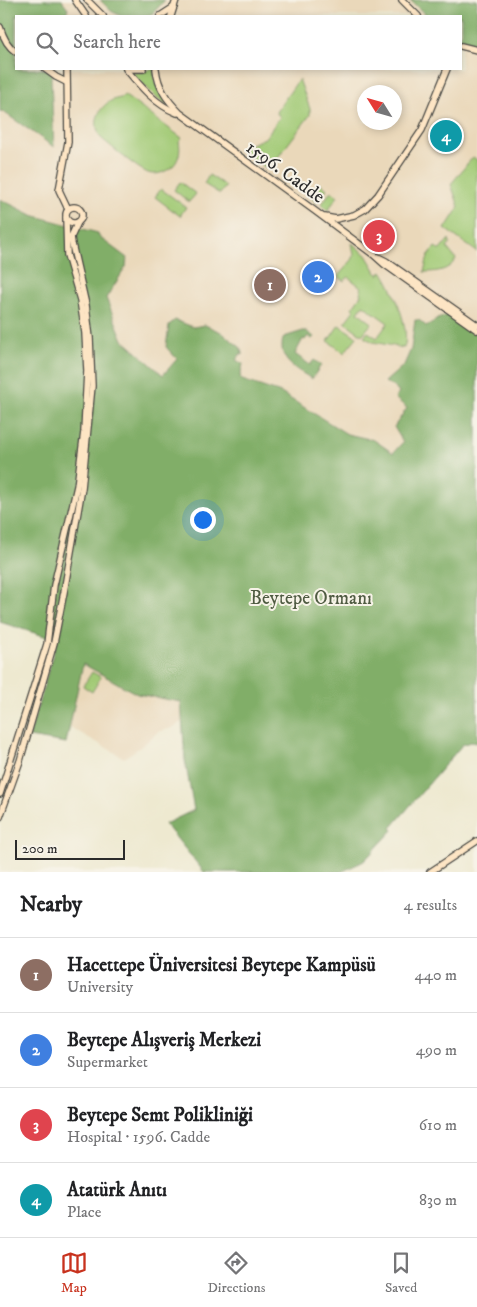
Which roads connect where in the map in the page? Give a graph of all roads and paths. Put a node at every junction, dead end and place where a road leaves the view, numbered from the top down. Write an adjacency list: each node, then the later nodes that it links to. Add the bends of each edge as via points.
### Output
1 (75, 0): 6 (main road)
2 (87, 0): 7 (main road)
3 (176, 0): 5 (main road)
4 (402, 0): 10 (main road)
5 (174, 7): 8 (main road); 9 (main road)
6 (84, 15)
7 (102, 15)
8 (162, 15)
9 (172, 15)
10 (417, 15)
11 (0, 27): 13 (main road)
12 (462, 46): 15 (main road)
13 (15, 51)
14 (462, 51): 15 (main road)
15 (477, 52)
16 (46, 70): 21 (main road)
17 (67, 70): 21 (main road)
18 (127, 70): 22 (main road, 1596. Cadde, via 162,105)
19 (156, 70): 22 (main road, 1596. Cadde, via 167,100)
20 (447, 70): 26 (main road, via 422,130 399,166 365,209)
21 (66, 82): 23 (main road, via 68,142 59,190)
22 (180, 113): 24 (main road, 1596. Cadde)
23 (68, 209): 25 (main road); 27 (main road, via 80,210)
24 (321, 215): 26 (main road); 28 (main road, 1596. Cadde)
25 (66, 218): 27 (main road); 32 (main road, via 67,255 80,300 87,370 77,486)
26 (345, 218): 28 (main road, via 341,224)
27 (78, 222): 33 (main road, via 71,237 88,322 92,386 82,488)
28 (343, 232): 29 (main road, 1596. Cadde)
29 (374, 255): 30 (main road, 1596. Cadde); 31 (main road, 1596. Cadde)
30 (477, 325)
31 (477, 330)
32 (54, 585): 33 (main road, via 57,592); 34 (main road, via 46,644)
33 (65, 587): 35 (main road, via 54,643 20,761)
34 (0, 794)
35 (0, 817)
36 (477, 841): 37 (main road)
37 (430, 872)

